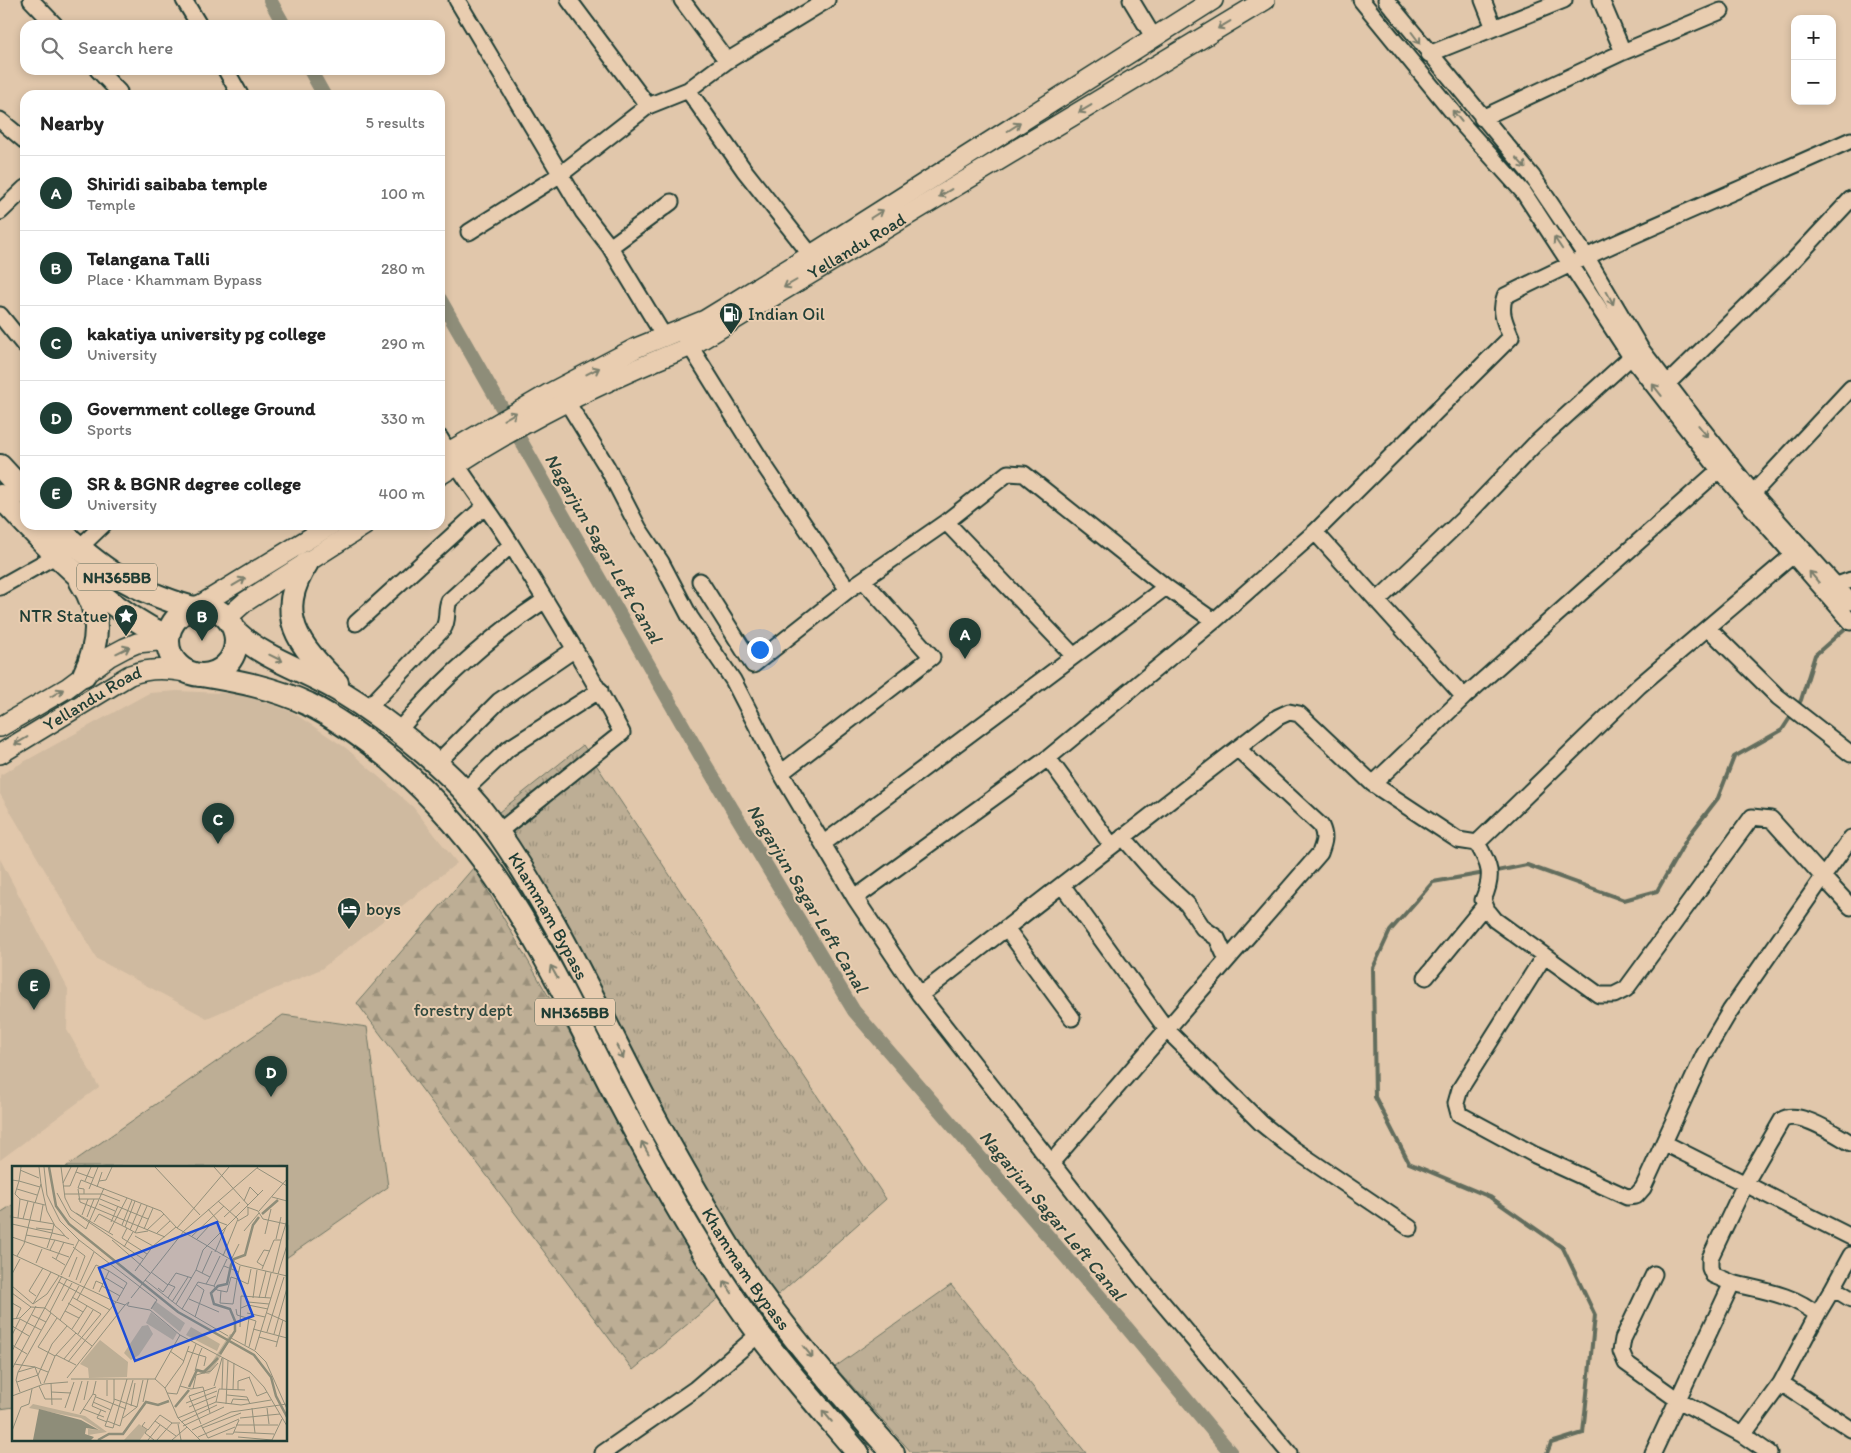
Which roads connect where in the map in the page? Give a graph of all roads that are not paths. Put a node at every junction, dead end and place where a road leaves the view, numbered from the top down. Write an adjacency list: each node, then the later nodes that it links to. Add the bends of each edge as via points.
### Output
1 (31, 0): 16 (street)
2 (184, 0): 17 (street)
3 (457, 0): 33 (street)
4 (569, 0): 28 (street)
5 (682, 0): 22 (street)
6 (827, 0): 22 (street)
7 (1131, 0): 19 (street)
8 (1213, 0): 19 (main road, Yellandu Road)
9 (1265, 0): 44 (main road, Yellandu Road, one-way to 44)
10 (1361, 0): 42 (street, one-way to 10, via 1524,193 1464,126)
11 (1386, 0): 21 (street, one-way to 21)
12 (1483, 0): 18 (street)
13 (1564, 0): 18 (street)
14 (1601, 0): 20 (street)
15 (1720, 11): 20 (street)
16 (50, 20)
17 (197, 20)
18 (1494, 28): 21 (street)
19 (1154, 38): 40 (main road, Yellandu Road, one-way to 19)
20 (1623, 52): 29 (street)
21 (1429, 54): 29 (street)
22 (727, 61): 27 (street)
23 (102, 75): 25 (street)
24 (229, 75): 26 (street)
25 (116, 90)
26 (237, 90)
27 (688, 90): 28 (street); 40 (street, via 744,170)
28 (648, 106): 33 (street)
29 (1482, 118): 41 (street, one-way to 41, via 1532,176)
30 (0, 120): 31 (street)
31 (20, 137)
32 (1851, 140): 41 (street)
33 (561, 174): 38 (street); 39 (street, via 583,212)
34 (20, 193): 37 (street)
35 (1851, 199): 47 (street, via 1793,261)
36 (671, 202): 39 (street)
37 (0, 212)
38 (469, 232)
39 (610, 247): 44 (street)
40 (811, 255): 44 (main road, Yellandu Road)
41 (1586, 256): 42 (street); 47 (street, one-way to 47, via 1616,309)
42 (1571, 263): 46 (street); 64 (street, via 1505,296 1503,320 1511,338)
43 (0, 315): 45 (street)
44 (679, 338): 49 (main road, Yellandu Road, via 638,367); 49 (main road, Yellandu Road, one-way to 44, via 636,348); 73 (street)
45 (20, 340)
46 (1632, 358): 52 (street, one-way to 46); 76 (street, via 1535,444)
47 (1667, 384): 54 (street, one-way to 54)
48 (1851, 388): 54 (street)
49 (557, 401): 50 (main road, Yellandu Road, via 473,446); 89 (street, via 607,467 690,617)
50 (445, 457): 56 (street)
51 (0, 466): 53 (highway)
52 (1718, 470): 66 (street); 91 (street)
53 (20, 488)
54 (1753, 493): 74 (street)
55 (0, 496): 57 (highway, NH365BB)
56 (485, 506): 65 (street); 80 (street)
57 (20, 518)
58 (946, 522): 69 (street); 72 (street, via 1008,473 1024,474); 85 (street)
59 (34, 530): 67 (highway, NH365BB)
60 (56, 530): 67 (highway, NH365BB)
61 (97, 530): 67 (street)
62 (323, 530): 77 (main road, one-way to 62)
63 (357, 530): 68 (main road)
64 (1315, 532): 76 (street); 78 (street)
65 (511, 545): 75 (street); 92 (street, via 449,601 443,629)
66 (1794, 554): 74 (street, one-way to 66); 82 (street)
67 (68, 556): 71 (street); 77 (highway, NH365BB, via 101,566 152,594); 83 (highway, NH365BB, via 116,607); 88 (highway, via 97,620 98,636)
68 (307, 563): 81 (main road, via 245,602); 92 (highway, via 292,589 290,604 298,635 320,666)
69 (863, 580): 73 (street); 100 (street, via 932,657)
70 (700, 581): 86 (street)
71 (0, 587)
72 (1166, 587): 78 (street); 85 (street)
73 (848, 590): 86 (street)
74 (1843, 592): 79 (street)
75 (545, 600): 84 (street); 94 (street, via 513,621 465,663)
76 (1377, 601): 91 (street)
77 (195, 607): 81 (highway, NH365BB, via 214,608); 83 (highway, via 176,618)
78 (1214, 621): 98 (street)
79 (1851, 622)
80 (356, 623)
81 (232, 624): 87 (highway, via 237,642 230,662 222,669); 92 (highway, Khammam Bypass / NH365BB, one-way to 92, via 255,647)
82 (1708, 628): 97 (street, via 1778,697); 107 (street, via 1638,686)
83 (168, 638): 87 (highway, via 174,660); 88 (main road, Yellandu Road, one-way to 83, via 110,656 137,643)
84 (575, 648): 90 (street); 99 (street, via 499,701)
85 (1074, 656): 105 (street)
86 (753, 665): 89 (street)
87 (196, 674): 96 (main road, Yellandu Road, one-way to 96, via 159,668 130,676); 132 (highway, Khammam Bypass / NH365BB, one-way to 87, via 678,1208 520,911 471,841 410,777 358,734 329,715 267,688)
88 (84, 676): 93 (main road, Yellandu Road, one-way to 88)
89 (733, 680): 100 (street)
90 (600, 690): 102 (street, via 508,749); 103 (street, via 622,733)
91 (1464, 697): 101 (street)
92 (367, 709): 94 (highway, Khammam Bypass / NH365BB)
93 (0, 727)
94 (398, 731): 99 (highway, Khammam Bypass / NH365BB)
95 (1238, 749): 101 (street, via 1278,717 1289,712 1299,714); 106 (street); 115 (street, via 1321,826 1325,841 1320,853)
96 (0, 754)
97 (1851, 754)
98 (1048, 758): 106 (street); 110 (street)
99 (436, 764): 102 (highway, Khammam Bypass / NH365BB)
100 (781, 772): 105 (street)
101 (1374, 784): 107 (street, via 1458,840)
102 (463, 792): 103 (highway, Khammam Bypass / NH365BB)
103 (497, 833): 139 (highway, Khammam Bypass / NH365BB, one-way to 139, via 536,893 664,1135 730,1248 779,1318)
104 (1851, 838): 108 (street)
105 (824, 842): 110 (street)
106 (1118, 842): 109 (street); 115 (street, via 1187,904 1203,928 1217,938)
107 (1477, 843): 111 (street, via 1489,864)
108 (1823, 877): 112 (street); 114 (street, via 1771,819 1752,818 1626,989 1614,995 1599,996); 120 (street, via 1730,1010 1704,1055)
109 (1062, 885): 113 (street); 119 (street)
110 (855, 898): 117 (street)
111 (1485, 905): 114 (street, via 1495,920); 116 (street)
112 (1851, 907)
113 (1006, 928): 117 (street); 118 (street)
114 (1544, 956): 120 (street, via 1460,1089 1456,1103 1459,1114 1535,1155 1627,1197 1636,1196 1643,1188)
115 (1227, 960): 119 (street)
116 (1426, 977)
117 (920, 995): 122 (street)
118 (1072, 1018)
119 (1166, 1030): 122 (street); 124 (street, via 1292,1148)
120 (1664, 1143): 123 (street)
121 (1851, 1143): 123 (street, via 1802,1118 1787,1116)
122 (1051, 1163): 140 (street, via 1144,1281)
123 (1746, 1182): 125 (street); 128 (street, via 1710,1258 1713,1275)
124 (1410, 1228)
125 (1851, 1237)
126 (1851, 1255): 129 (street)
127 (1654, 1274): 134 (street, via 1623,1339 1621,1351 1626,1363)
128 (1732, 1283): 131 (street, via 1807,1306); 134 (street)
129 (1833, 1288): 130 (street); 131 (street)
130 (1851, 1299)
131 (1817, 1315): 133 (street)
132 (759, 1334): 137 (street, via 695,1389); 138 (highway, Khammam Bypass / NH365BB, one-way to 132)
133 (1781, 1382): 135 (street); 136 (street)
134 (1678, 1400): 136 (street); 141 (street)
135 (1851, 1429)
136 (1743, 1434): 142 (street)
137 (603, 1453)
138 (858, 1453)
139 (893, 1453)
140 (1289, 1453)
141 (1653, 1453)
142 (1769, 1453)

